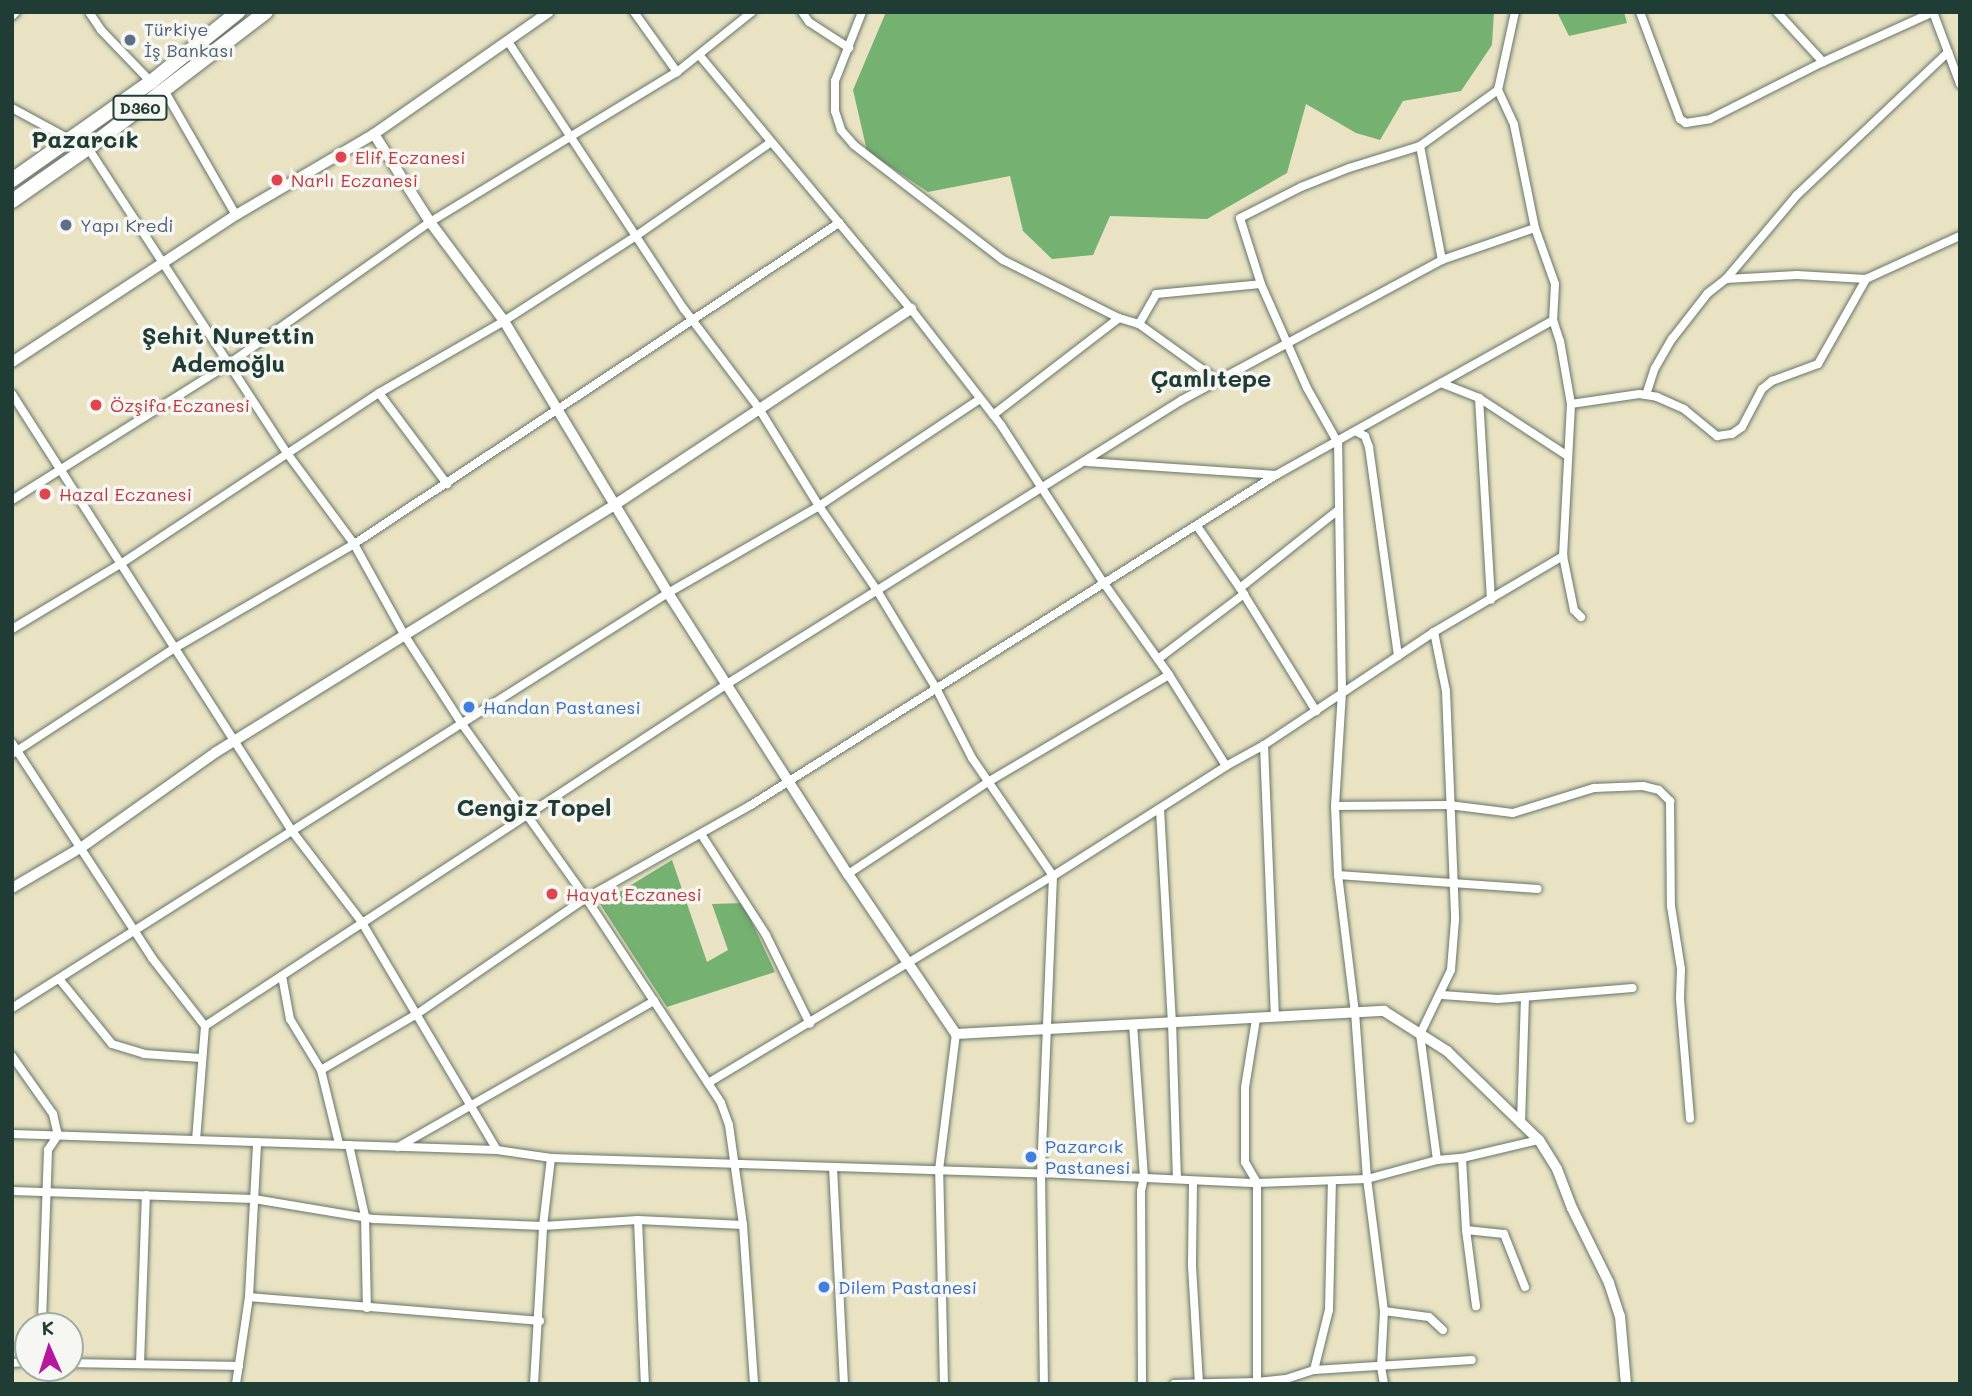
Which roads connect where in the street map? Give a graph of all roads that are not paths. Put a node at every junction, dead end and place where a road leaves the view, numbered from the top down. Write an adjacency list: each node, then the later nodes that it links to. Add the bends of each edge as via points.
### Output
1 (16, 12): 14 (street)
2 (89, 12): 21 (street)
3 (238, 12): 21 (highway, D360)
4 (266, 12): 23 (highway, D360)
5 (634, 12): 20 (street)
6 (752, 12): 18 (street)
7 (802, 12): 16 (street, via 809,22)
8 (862, 12): 16 (street)
9 (1515, 12): 24 (street)
10 (1640, 12): 19 (street, via 1680,119 1686,123 1710,119)
11 (1777, 12): 19 (street)
12 (1933, 12): 17 (street); 19 (street)
13 (547, 13): 15 (street)
14 (12, 16)
15 (509, 43): 26 (street); 27 (street)
16 (849, 48): 46 (street, via 835,81 835,111 841,130 855,145 1003,260)
17 (1948, 52): 22 (street); 42 (street, via 1797,195)
18 (699, 56): 20 (street); 29 (street)
19 (1823, 62)
20 (677, 72): 27 (street)
21 (150, 82): 28 (highway, D360)
22 (1960, 85)
23 (164, 90): 31 (highway, D360); 34 (street)
24 (1498, 90): 30 (street); 37 (street, via 1514,125)
25 (12, 108): 28 (street)
26 (374, 134): 34 (street); 35 (street)
27 (570, 138): 35 (street); 38 (street)
28 (69, 139): 32 (highway, D360)
29 (770, 144): 36 (street); 38 (street)
30 (1420, 146): 40 (street); 44 (street, via 1301,187 1240,218)
31 (88, 148): 33 (highway, D360); 41 (street)
32 (12, 180)
33 (12, 201)
34 (236, 215): 41 (street)
35 (430, 222): 49 (street); 53 (street)
36 (839, 223): 45 (street); 47 (street)
37 (1535, 228): 40 (street); 48 (street, via 1555,284)
38 (636, 236): 47 (street); 49 (street)
39 (1960, 236): 43 (street)
40 (1442, 260): 51 (street)
41 (162, 264): 52 (street); 53 (street)
42 (1726, 279): 43 (street, via 1797,275); 58 (street, via 1708,293 1672,339)
43 (1866, 279): 58 (street, via 1818,364 1762,389 1742,427 1732,434 1717,436 1684,409)
44 (1261, 284): 50 (street, via 1156,295); 51 (street)
45 (911, 309): 60 (street); 62 (street)
46 (1119, 318): 50 (street); 64 (street)
47 (693, 320): 62 (street); 63 (street)
48 (1553, 320): 55 (street); 61 (street)
49 (503, 321): 56 (street); 63 (street)
50 (1139, 324): 54 (street)
51 (1288, 345): 54 (street); 66 (street)
52 (12, 362)
53 (230, 363): 67 (street); 70 (street)
54 (1217, 380): 69 (street)
55 (1441, 383): 59 (street); 65 (street)
56 (379, 393): 67 (street); 72 (street)
57 (12, 394): 70 (street)
58 (1646, 395): 61 (street)
59 (1479, 398): 68 (street); 86 (street)
60 (980, 399): 64 (street); 76 (street)
61 (1571, 404): 68 (street)
62 (758, 407): 75 (street); 76 (street)
63 (559, 411): 72 (street); 75 (street)
64 (993, 415): 73 (street)
65 (1357, 432): 66 (street); 92 (street, via 1365,436 1369,447)
66 (1338, 443): 71 (street); 77 (street)
67 (286, 453): 79 (street); 81 (street)
68 (1566, 455): 80 (street)
69 (1087, 462): 71 (street); 73 (street)
70 (61, 470): 74 (street); 81 (street)
71 (1276, 475): 78 (street)
72 (447, 484): 79 (street)
73 (1043, 487): 82 (street); 84 (street)
74 (12, 500)
75 (616, 503): 85 (street); 90 (street)
76 (819, 506): 84 (street); 85 (street)
77 (1337, 511): 83 (street); 97 (street)
78 (1197, 526): 82 (street); 83 (street)
79 (354, 544): 90 (street); 91 (street)
80 (1563, 556): 86 (street); 87 (street, via 1574,610)
81 (122, 563): 88 (street); 91 (street)
82 (1104, 582): 93 (street); 96 (street)
83 (1242, 591): 93 (street); 98 (street)
84 (878, 592): 95 (street); 96 (street)
85 (668, 593): 95 (street); 99 (street)
86 (1491, 600): 89 (street)
87 (1581, 617)
88 (12, 629)
89 (1434, 632): 92 (street); 107 (street, via 1446,691)
90 (405, 636): 99 (street); 100 (street)
91 (173, 649): 100 (street); 103 (street)
92 (1398, 656): 97 (street)
93 (1158, 660): 94 (street)
94 (1169, 675): 104 (street); 106 (street)
95 (727, 684): 105 (street); 110 (street)
96 (936, 688): 105 (street); 106 (street)
97 (1342, 693): 98 (street); 108 (street)
98 (1316, 710): 102 (street)
99 (462, 724): 110 (street); 111 (street)
100 (233, 742): 111 (street); 113 (street)
101 (12, 743): 103 (street)
102 (1264, 745): 104 (street); 133 (street)
103 (15, 753): 113 (street)
104 (1226, 766): 109 (street)
105 (789, 781): 112 (street); 114 (street)
106 (988, 782): 114 (street); 116 (street)
107 (1449, 805): 108 (street); 117 (street); 147 (street, via 1513,813 1594,788 1643,786 1660,790 1670,801 1671,906 1681,969)
108 (1335, 806): 115 (street)
109 (1160, 809): 116 (street); 135 (street)
110 (527, 813): 120 (street); 121 (street)
111 (292, 831): 121 (street); 122 (street)
112 (701, 834): 120 (street); 136 (street, via 766,935)
113 (82, 847): 118 (street); 122 (street)
114 (848, 874): 123 (street)
115 (1338, 875): 117 (street); 131 (street)
116 (1053, 876): 123 (street); 139 (street)
117 (1452, 883): 119 (street); 127 (street, via 1451,970)
118 (12, 888)
119 (1538, 889)
120 (586, 898): 129 (street); 132 (street)
121 (361, 921): 124 (street); 132 (street)
122 (134, 930): 125 (street); 138 (street)
123 (910, 963): 136 (street); 140 (street)
124 (282, 976): 138 (street); 144 (street, via 290,1019)
125 (60, 979): 130 (street); 143 (street, via 112,1044 144,1054)
126 (1633, 988): 128 (street)
127 (1442, 995): 128 (street); 141 (street)
128 (1525, 997): 148 (street)
129 (654, 1001): 145 (street); 146 (street)
130 (12, 1008)
131 (1355, 1013): 133 (street); 141 (street, via 1384,1011); 167 (street)
132 (417, 1014): 144 (street); 146 (street)
133 (1275, 1016): 134 (street)
134 (1256, 1019): 135 (street); 170 (street, via 1245,1088 1245,1162)
135 (1172, 1021): 137 (street); 166 (street)
136 (810, 1024): 145 (street)
137 (1133, 1024): 139 (street); 165 (street)
138 (205, 1026): 143 (street)
139 (1047, 1030): 140 (street); 164 (street)
140 (956, 1034): 163 (street)
141 (1420, 1034): 148 (street, via 1447,1051); 160 (street)
142 (12, 1056): 150 (street, via 53,1114)
143 (201, 1058): 151 (street)
144 (321, 1070): 154 (street)
145 (708, 1083): 161 (street, via 725,1114)
146 (469, 1105): 156 (street); 157 (street)
147 (1690, 1119)
148 (1521, 1125): 152 (street)
149 (12, 1134): 150 (street)
150 (58, 1135): 151 (street); 172 (street, via 48,1150)
151 (196, 1140): 153 (street)
152 (1539, 1140): 159 (street); 207 (street, via 1609,1283 1620,1316)
153 (257, 1142): 154 (street); 174 (street)
154 (339, 1144): 155 (street)
155 (349, 1145): 156 (street); 175 (street)
156 (398, 1147): 157 (street)
157 (497, 1150): 158 (street)
158 (551, 1158): 161 (street); 178 (street)
159 (1462, 1158): 160 (street); 179 (street)
160 (1437, 1160): 167 (street)
161 (736, 1164): 162 (street); 177 (street)
162 (833, 1167): 163 (street); 201 (street)
163 (939, 1170): 164 (street); 202 (street)
164 (1041, 1173): 165 (street); 203 (street)
165 (1144, 1177): 166 (street); 204 (street)
166 (1177, 1179): 168 (street)
167 (1367, 1179): 169 (street); 184 (street)
168 (1194, 1181): 170 (street); 194 (street, via 1192,1266)
169 (1332, 1182): 170 (street); 193 (street, via 1329,1310)
170 (1257, 1183): 195 (street)
171 (12, 1191): 172 (street)
172 (46, 1191): 173 (street); 185 (street)
173 (146, 1195): 174 (street); 190 (street)
174 (254, 1199): 175 (street); 181 (street)
175 (365, 1216): 178 (street); 183 (street)
176 (638, 1220): 177 (street); 178 (street); 199 (street)
177 (743, 1224): 200 (street)
178 (543, 1226): 186 (street)
179 (1466, 1230): 180 (street, via 1504,1234); 182 (street)
180 (1525, 1287)
181 (249, 1297): 183 (street); 191 (street)
182 (1476, 1306)
183 (367, 1308): 186 (street)
184 (1384, 1311): 187 (street, via 1429,1317); 192 (street)
185 (42, 1312)
186 (540, 1321): 198 (street)
187 (1444, 1330)
188 (1472, 1360): 192 (street)
189 (84, 1363): 190 (street)
190 (140, 1364): 191 (street)
191 (239, 1366): 197 (street)
192 (1381, 1367): 193 (street); 206 (street)
193 (1314, 1370): 196 (street)
194 (1199, 1382): 195 (street); 205 (street)
195 (1257, 1382): 196 (street)
196 (1286, 1382)
197 (236, 1384)
198 (534, 1384)
199 (645, 1384)
200 (754, 1384)
201 (844, 1384)
202 (944, 1384)
203 (1044, 1384)
204 (1142, 1384)
205 (1174, 1384)
206 (1384, 1384)
207 (1626, 1384)

